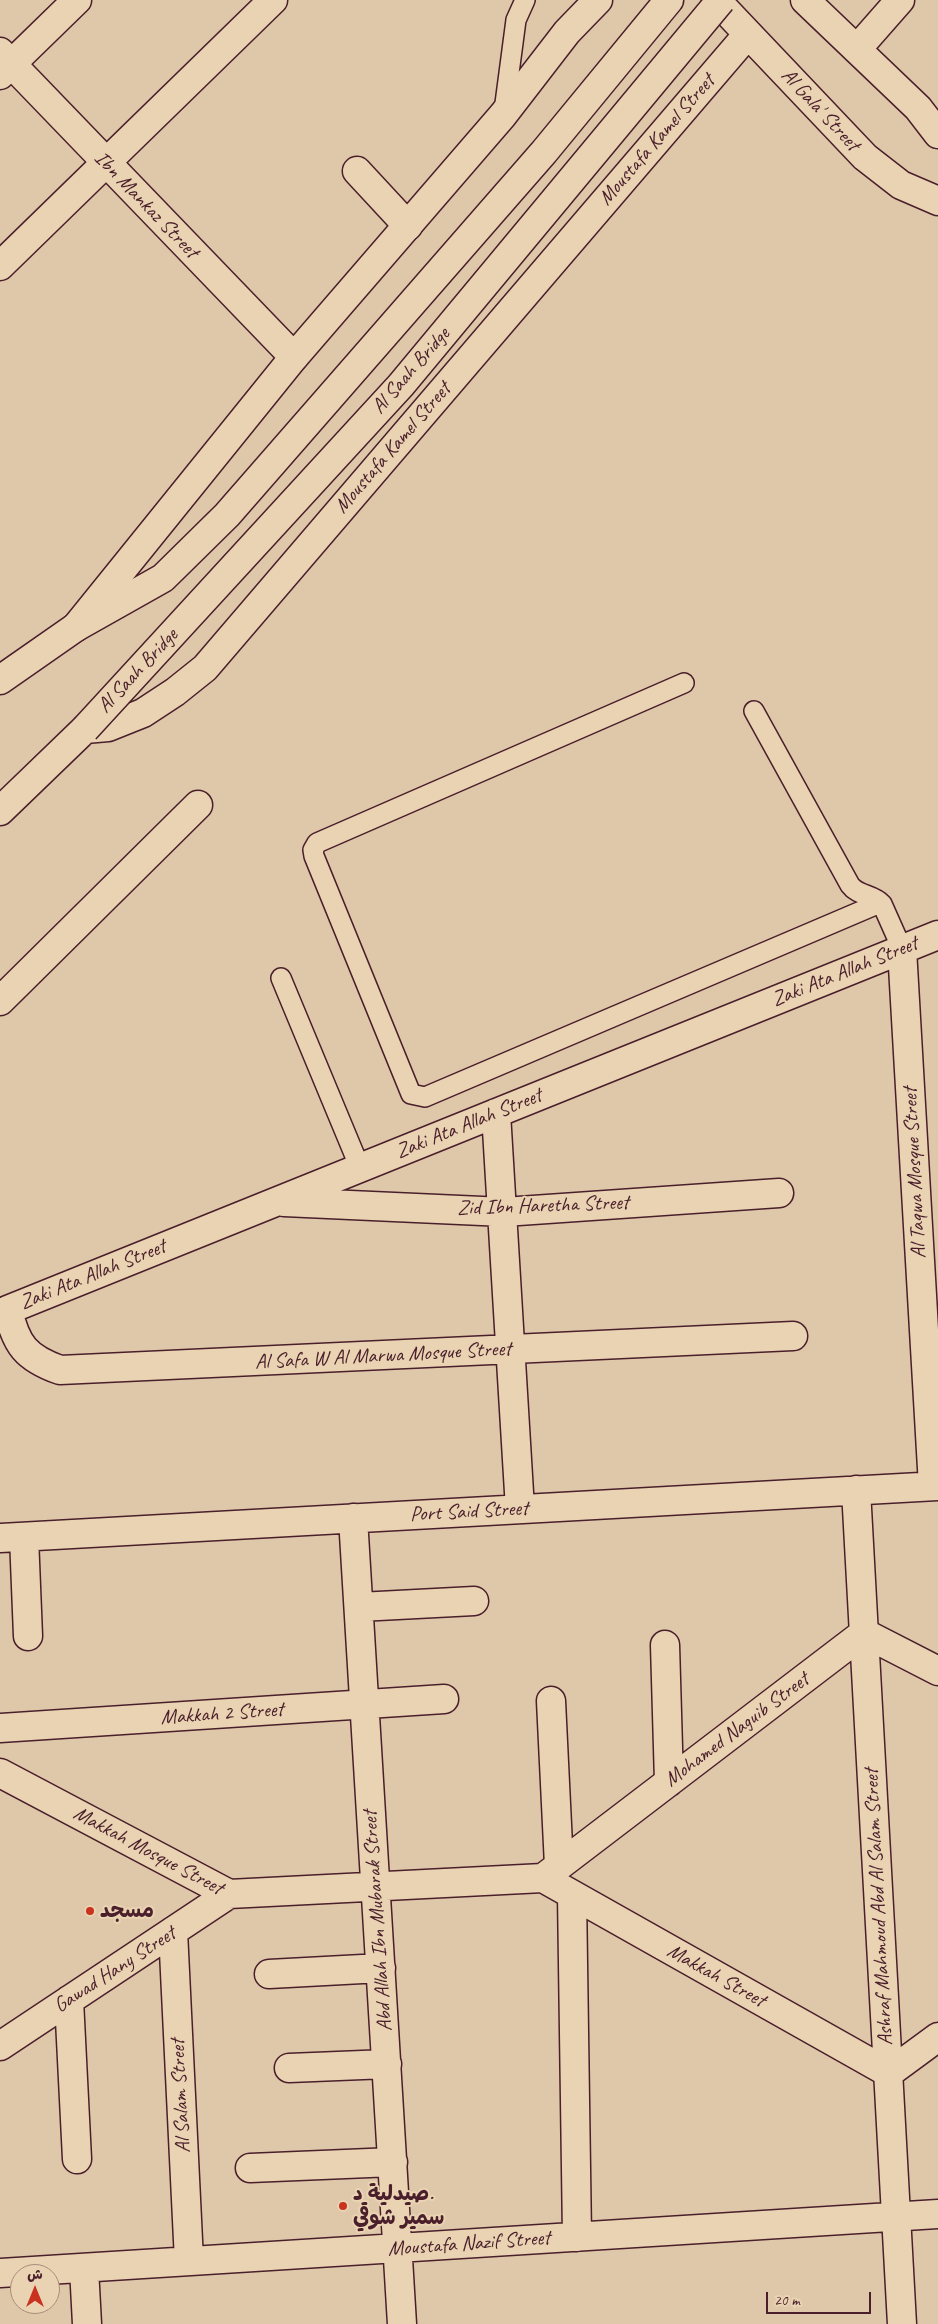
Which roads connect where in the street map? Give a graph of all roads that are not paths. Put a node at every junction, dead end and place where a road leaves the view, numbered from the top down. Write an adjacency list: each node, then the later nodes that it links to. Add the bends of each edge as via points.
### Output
1 (78, 0): 12 (street)
2 (273, 0): 15 (street)
3 (525, 0): 13 (lane, via 516,20)
4 (598, 0): 13 (street, via 567,32)
5 (669, 0): 21 (street, Al Saah Bridge, via 544,152 227,515 163,578)
6 (716, 0): 10 (street, Al Gala' Street)
7 (721, 0): 25 (street, Al Saah Bridge, bridge, via 401,385)
8 (805, 0): 11 (street)
9 (900, 0): 11 (street)
10 (748, 34): 17 (street, Al Gala' Street, via 865,157 901,185); 25 (street, Moustafa Kamel Street, via 205,668 144,713 108,727)
11 (857, 49): 14 (street, via 918,108)
12 (4, 64): 15 (street, Ibn Mankaz Street)
13 (503, 115): 18 (street)
14 (938, 134)
15 (106, 163): 19 (street); 20 (street, Ibn Mankaz Street)
16 (357, 171): 18 (street)
17 (938, 201)
18 (408, 226): 20 (street)
19 (0, 266)
20 (294, 357): 21 (street)
21 (76, 627): 22 (street)
22 (0, 680)
23 (684, 683): 28 (lane, via 314,846 314,856 411,1094 425,1097)
24 (754, 710): 28 (lane, via 850,885)
25 (85, 728): 27 (street)
26 (198, 805): 32 (street)
27 (0, 811)
28 (880, 903): 30 (lane)
29 (938, 934): 30 (street, Zaki Ata Allah Street)
30 (902, 949): 33 (street, Zaki Ata Allah Street); 41 (street, Al Taqwa Mosque Street)
31 (281, 978): 34 (lane)
32 (0, 1001)
33 (496, 1113): 34 (street, Zaki Ata Allah Street); 37 (street)
34 (360, 1168): 36 (street, Zaki Ata Allah Street)
35 (779, 1194): 37 (street, Zid Ibn Haretha Street)
36 (276, 1202): 37 (street, Zid Ibn Haretha Street); 38 (street, Zaki Ata Allah Street)
37 (504, 1212): 40 (street)
38 (4, 1311): 40 (street, Al Safa W Al Marwa Mosque Street, via 24,1350 40,1363 60,1370)
39 (793, 1336): 40 (street, Al Safa W Al Marwa Mosque Street)
40 (512, 1350): 43 (street)
41 (936, 1486): 42 (street, Port Said Street)
42 (856, 1490): 43 (street, Port Said Street); 48 (street, Ashraf Mahmoud Abd Al Salam Street)
43 (520, 1509): 44 (street, Port Said Street)
44 (353, 1518): 45 (street, Port Said Street); 47 (street, Abd Allah Ibn Mubarak Street)
45 (12, 1538): 49 (street)
46 (474, 1601): 47 (street)
47 (359, 1607): 54 (street, Abd Allah Ibn Mubarak Street)
48 (864, 1633): 51 (street); 57 (street, Mohamed Naguib Street); 70 (street, Ashraf Mahmoud Abd Al Salam Street)
49 (28, 1636)
50 (665, 1645): 57 (street)
51 (938, 1671)
52 (444, 1699): 54 (street, Makkah 2 Street)
53 (551, 1701): 58 (street)
54 (365, 1705): 55 (street, Makkah 2 Street); 59 (street, Abd Allah Ibn Mubarak Street)
55 (0, 1728)
56 (0, 1773): 60 (street, Makkah Mosque Street)
57 (669, 1782): 58 (street, Mohamed Naguib Street)
58 (551, 1872): 59 (street, Makkah Mosque Street); 61 (street, Makkah Street)
59 (376, 1886): 60 (street, Makkah Mosque Street); 63 (street, Abd Allah Ibn Mubarak Street)
60 (229, 1894): 62 (street, Gawad Hany Street)
61 (572, 1895): 70 (street, Makkah Street); 76 (street)
62 (173, 1931): 65 (street, Gawad Hany Street); 78 (street, Al Salam Street)
63 (381, 1968): 64 (street); 68 (street, Abd Allah Ibn Mubarak Street)
64 (269, 1974)
65 (69, 2000): 67 (street, Gawad Hany Street); 71 (street)
66 (938, 2036): 70 (street)
67 (0, 2046)
68 (387, 2064): 69 (street); 72 (street, Abd Allah Ibn Mubarak Street)
69 (289, 2068)
70 (888, 2073): 75 (street, Ashraf Mahmoud Abd Al Salam Street)
71 (77, 2159)
72 (393, 2162): 73 (street); 77 (street, Abd Allah Ibn Mubarak Street)
73 (250, 2168)
74 (938, 2214): 75 (street, Moustafa Nazif Street)
75 (896, 2217): 76 (street, Moustafa Nazif Street); 83 (street, Ashraf Mahmoud Abd Al Salam Street)
76 (577, 2237): 77 (street, Moustafa Nazif Street)
77 (398, 2248): 78 (street, Moustafa Nazif Street); 82 (street, Abd Allah Ibn Mubarak Street)
78 (189, 2262): 79 (street, Moustafa Nazif Street)
79 (84, 2268): 80 (street, Moustafa Nazif Street); 81 (street)
80 (0, 2273)
81 (87, 2324)
82 (402, 2324)
83 (902, 2324)

